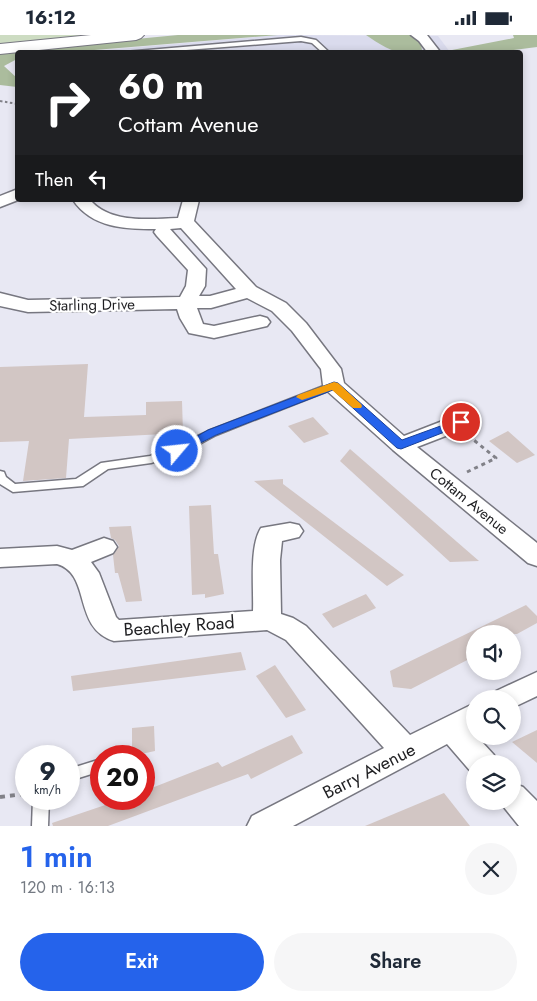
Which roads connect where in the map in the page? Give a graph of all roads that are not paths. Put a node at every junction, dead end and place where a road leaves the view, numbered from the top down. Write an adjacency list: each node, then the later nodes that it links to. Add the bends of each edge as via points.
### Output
1 (136, 35): 3 (main road)
2 (420, 36): 6 (street)
3 (0, 49)
4 (156, 50): 5 (lane, via 301,39 314,41)
5 (324, 50)
6 (432, 50)
7 (15, 195): 8 (street)
8 (0, 202)
9 (83, 202): 11 (street, via 103,218 133,223)
10 (190, 202): 11 (street)
11 (185, 222): 13 (street)
12 (164, 232): 15 (street, via 197,269 197,281)
13 (249, 291): 15 (street, Starling Drive, via 211,302); 17 (street, via 279,307 299,327 331,369)
14 (0, 299): 15 (street, Starling Drive, via 28,307)
15 (186, 303): 16 (street, via 188,318 196,329 206,332)
16 (260, 322)
17 (334, 385): 19 (street, Cottam Avenue); 20 (lane, via 212,433 177,451 152,459 105,466 79,483 13,488)
18 (457, 423): 19 (street)
19 (401, 445): 23 (street, Cottam Avenue)
20 (0, 475)
21 (290, 531): 26 (street, via 270,534)
22 (104, 547): 25 (street)
23 (537, 557)
24 (0, 559): 25 (street, via 57,555)
25 (75, 560): 26 (street, Beachley Road, via 86,573 104,623 114,631)
26 (267, 620): 30 (street, Beachley Road, via 296,633)
27 (537, 683): 28 (street)
28 (521, 691)
29 (463, 721): 30 (street, Barry Avenue); 31 (street)
30 (407, 752): 36 (street, Barry Avenue)
31 (480, 755)
32 (521, 806): 34 (street)
33 (41, 810): 35 (lane)
34 (537, 823)
35 (40, 826)
36 (263, 826)

